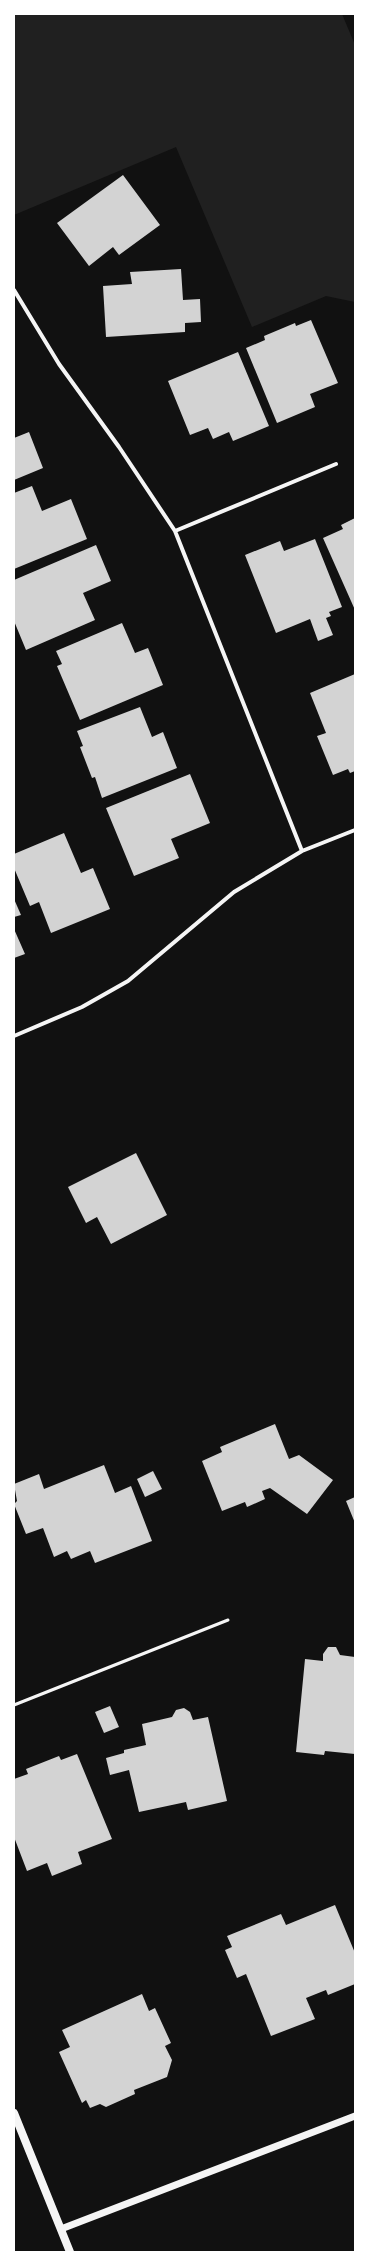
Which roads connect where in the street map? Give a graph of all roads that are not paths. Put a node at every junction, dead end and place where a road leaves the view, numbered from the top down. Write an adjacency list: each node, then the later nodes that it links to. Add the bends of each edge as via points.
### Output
1 (14, 290): 3 (street, via 58,364 119,447)
2 (336, 464): 3 (street)
3 (175, 531): 5 (street)
4 (355, 830): 5 (street)
5 (302, 851): 6 (street, via 234,892 128,981 82,1007)
6 (14, 1036)
7 (228, 1620): 8 (lane)
8 (14, 1705)
9 (14, 2113): 11 (main road)
10 (355, 2116): 11 (street)
11 (61, 2229): 12 (main road)
12 (70, 2252)

